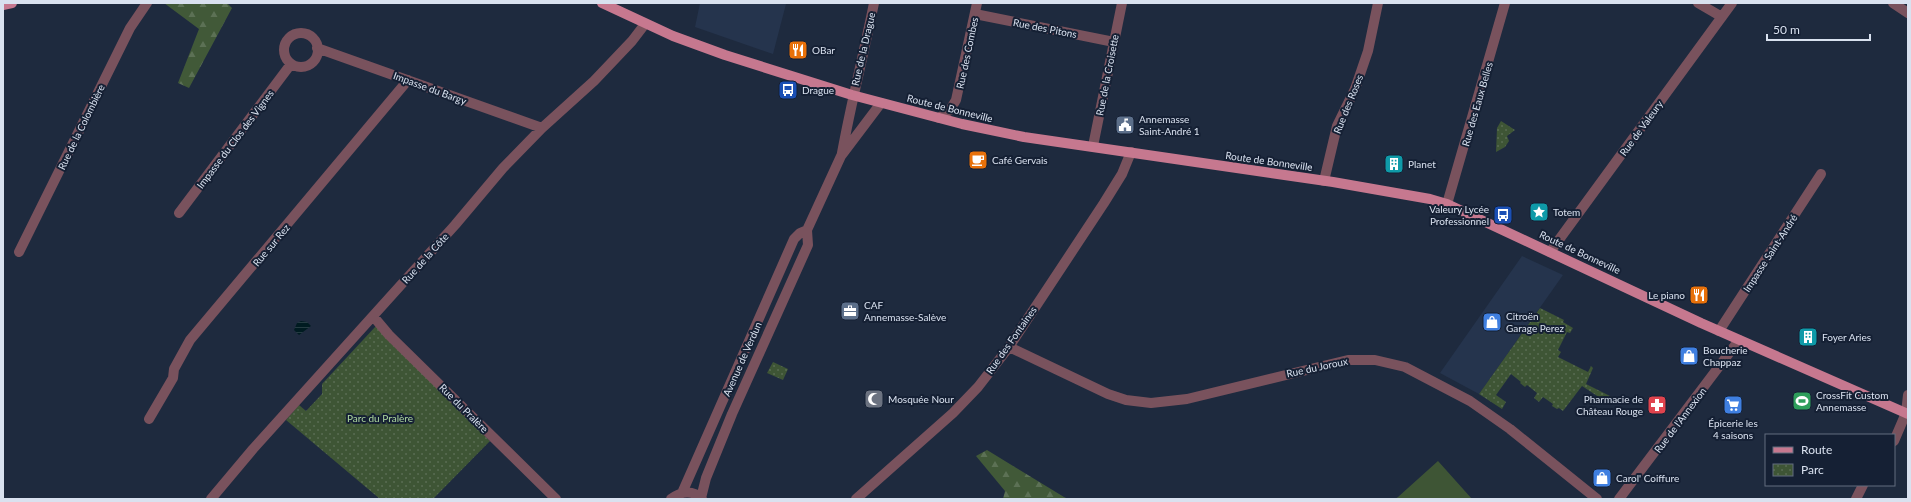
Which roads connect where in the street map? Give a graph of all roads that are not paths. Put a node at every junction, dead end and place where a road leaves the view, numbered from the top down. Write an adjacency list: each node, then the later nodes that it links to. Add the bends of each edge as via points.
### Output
1 (12, 3): 12 (main road)
2 (148, 3): 33 (street, Rue de la Colombière, via 130,28)
3 (602, 3): 16 (main road, Route de Bonneville)
4 (874, 3): 21 (street, Rue de la Drague, via 864,54)
5 (977, 3): 14 (street, Rue des Combes)
6 (1122, 3): 17 (street, Rue de la Croisette)
7 (1378, 3): 29 (street, Rue des Roses, via 1368,52 1355,89 1337,126)
8 (1505, 3): 30 (street, Rue des Eaux Belles)
9 (1698, 3): 15 (street)
10 (1732, 3): 15 (street, Rue de Valeury)
11 (1893, 3): 13 (street)
12 (3, 6)
13 (1908, 13)
14 (975, 14): 17 (street, Rue des Pitons); 23 (street, Rue des Combes, via 956,100 950,110)
15 (1722, 17): 34 (street, Rue de Valeury)
16 (645, 24): 21 (main road, Route de Bonneville, via 725,55); 24 (street, Rue de la Côte, via 594,80)
17 (1114, 42): 25 (street, Rue de la Croisette)
18 (317, 48): 19 (street, via 316,58 309,65 300,67); 19 (street, via 308,35 292,36 287,40 284,49 286,59); 20 (street, Impasse du Bargy)
19 (291, 64): 31 (street, Impasse du Clos des Vignes)
20 (408, 80): 24 (street, Impasse du Bargy); 41 (street, Rue sur Rez, via 190,340 174,369 173,378)
21 (852, 95): 22 (main road, Route de Bonneville); 27 (street, Avenue de Verdun)
22 (881, 103): 23 (main road, Route de Bonneville); 27 (street, Avenue de Verdun)
23 (939, 118): 25 (main road, Route de Bonneville, via 1024,137)
24 (542, 128): 35 (street, Rue de la Côte, via 503,168)
25 (1093, 146): 26 (main road, Route de Bonneville)
26 (1131, 152): 29 (main road, Route de Bonneville); 38 (street, Rue des Fontaines, via 1125,170 1108,197)
27 (841, 156): 32 (street, Avenue de Verdun)
28 (1821, 174): 36 (street, Impasse Saint-André)
29 (1324, 181): 30 (main road, Route de Bonneville)
30 (1447, 204): 34 (main road, Route de Bonneville)
31 (179, 213)
32 (807, 230): 44 (street, Avenue de Verdun, via 794,240); 45 (street, Avenue de Verdun, via 808,246 732,414 706,478)
33 (19, 252)
34 (1550, 252): 36 (main road, Route de Bonneville)
35 (373, 316): 46 (street, Rue de la Côte); 47 (street, Rue du Pralère)
36 (1719, 331): 37 (main road, Route de Bonneville)
37 (1739, 340): 40 (main road, Route de Bonneville); 51 (street, Rue de l'Annexion)
38 (1008, 347): 49 (street, Rue des Fontaines, via 966,401); 50 (street, Rue du Joroux, via 1108,394 1126,400 1151,403 1187,398 1348,360 1375,360 1405,367 1486,412)
39 (1908, 395): 40 (street)
40 (1907, 414): 42 (street)
41 (149, 419)
42 (1895, 439)
43 (1862, 486): 52 (street)
44 (682, 493): 45 (street, via 692,493); 48 (street)
45 (702, 498)
46 (211, 499)
47 (556, 499)
48 (671, 499)
49 (856, 499)
50 (1597, 499)
51 (1619, 499)
52 (1856, 499)

